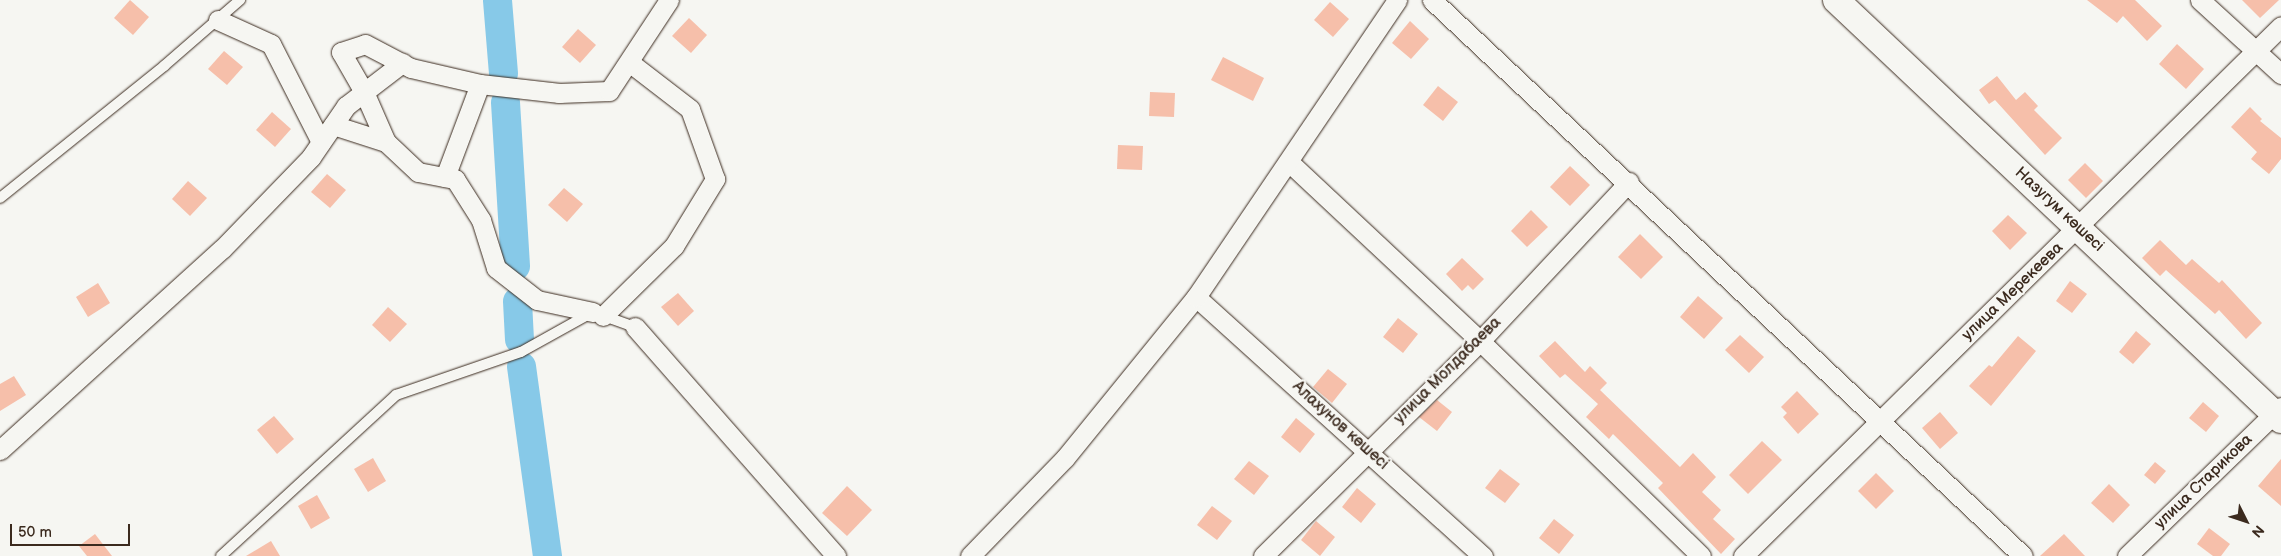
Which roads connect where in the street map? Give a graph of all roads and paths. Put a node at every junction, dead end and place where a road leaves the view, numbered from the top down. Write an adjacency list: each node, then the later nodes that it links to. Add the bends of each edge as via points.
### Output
1 (240, 0): 7 (lane)
2 (669, 0): 10 (street)
3 (1397, 0): 18 (street)
4 (1432, 0): 20 (street)
5 (1836, 0): 22 (street, Назугум көшесі)
6 (2200, 0): 9 (street)
7 (218, 20): 16 (street, via 271,44); 21 (lane)
8 (2281, 26): 9 (street, улица Мерекеева)
9 (2255, 51): 12 (street); 22 (street, улица Мерекеева)
10 (629, 62): 13 (street, via 609,91 559,94); 24 (street, via 690,109 715,179 674,246)
11 (402, 63): 13 (street); 14 (street); 14 (street, via 365,44 341,52)
12 (2281, 74)
13 (480, 84): 19 (street)
14 (364, 92): 15 (street, via 346,106); 17 (street)
15 (333, 125): 16 (street); 17 (street)
16 (321, 142): 29 (street, via 222,249)
17 (386, 142): 19 (street, via 418,172)
18 (1290, 162): 23 (street); 26 (street)
19 (445, 177): 24 (street, via 455,179 481,220 496,268 537,300)
20 (1629, 182): 26 (street, улица Молдабаева); 28 (street)
21 (0, 198)
22 (2078, 228): 27 (street, Назугум көшесі); 28 (street, улица Мерекеева)
23 (1196, 297): 30 (street, Алахунов көшесі); 33 (street, via 1065,458)
24 (598, 314): 25 (lane); 31 (lane, via 521,352 396,395)
25 (635, 327): 32 (street)
26 (1480, 340): 30 (street, улица Молдабаева); 36 (street)
27 (2279, 414): 39 (street, улица Старикова)
28 (1881, 419): 37 (street, улица Мерекеева); 38 (street)
29 (0, 450)
30 (1368, 451): 34 (street, улица Молдабаева); 35 (street, Алахунов көшесі)
31 (221, 556)
32 (836, 556)
33 (970, 556)
34 (1263, 556)
35 (1483, 556)
36 (1701, 556)
37 (1743, 556)
38 (2023, 556)
39 (2127, 556)

